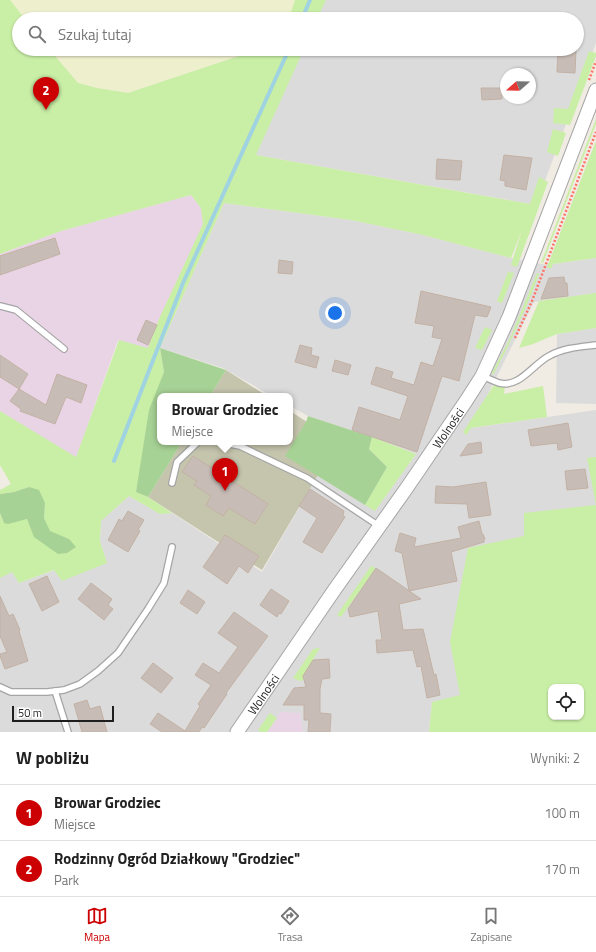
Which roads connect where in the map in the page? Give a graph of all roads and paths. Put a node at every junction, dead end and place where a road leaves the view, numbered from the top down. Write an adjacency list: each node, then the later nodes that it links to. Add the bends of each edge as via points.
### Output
1 (596, 61): 2 (path)
2 (592, 86): 6 (street, Wolności, via 509,317)
3 (0, 306): 5 (lane, via 16,310)
4 (596, 345): 6 (lane, via 566,349 548,356 511,383 500,383)
5 (64, 348)
6 (482, 376): 10 (street, Wolności)
7 (195, 445): 9 (lane, via 177,462)
8 (235, 445): 10 (lane, via 307,478)
9 (172, 483)
10 (379, 526): 15 (street, Wolności)
11 (172, 547): 13 (lane, via 164,583 118,653 80,684)
12 (0, 687): 13 (lane, via 11,692)
13 (55, 691): 14 (lane)
14 (68, 732)
15 (237, 732)

